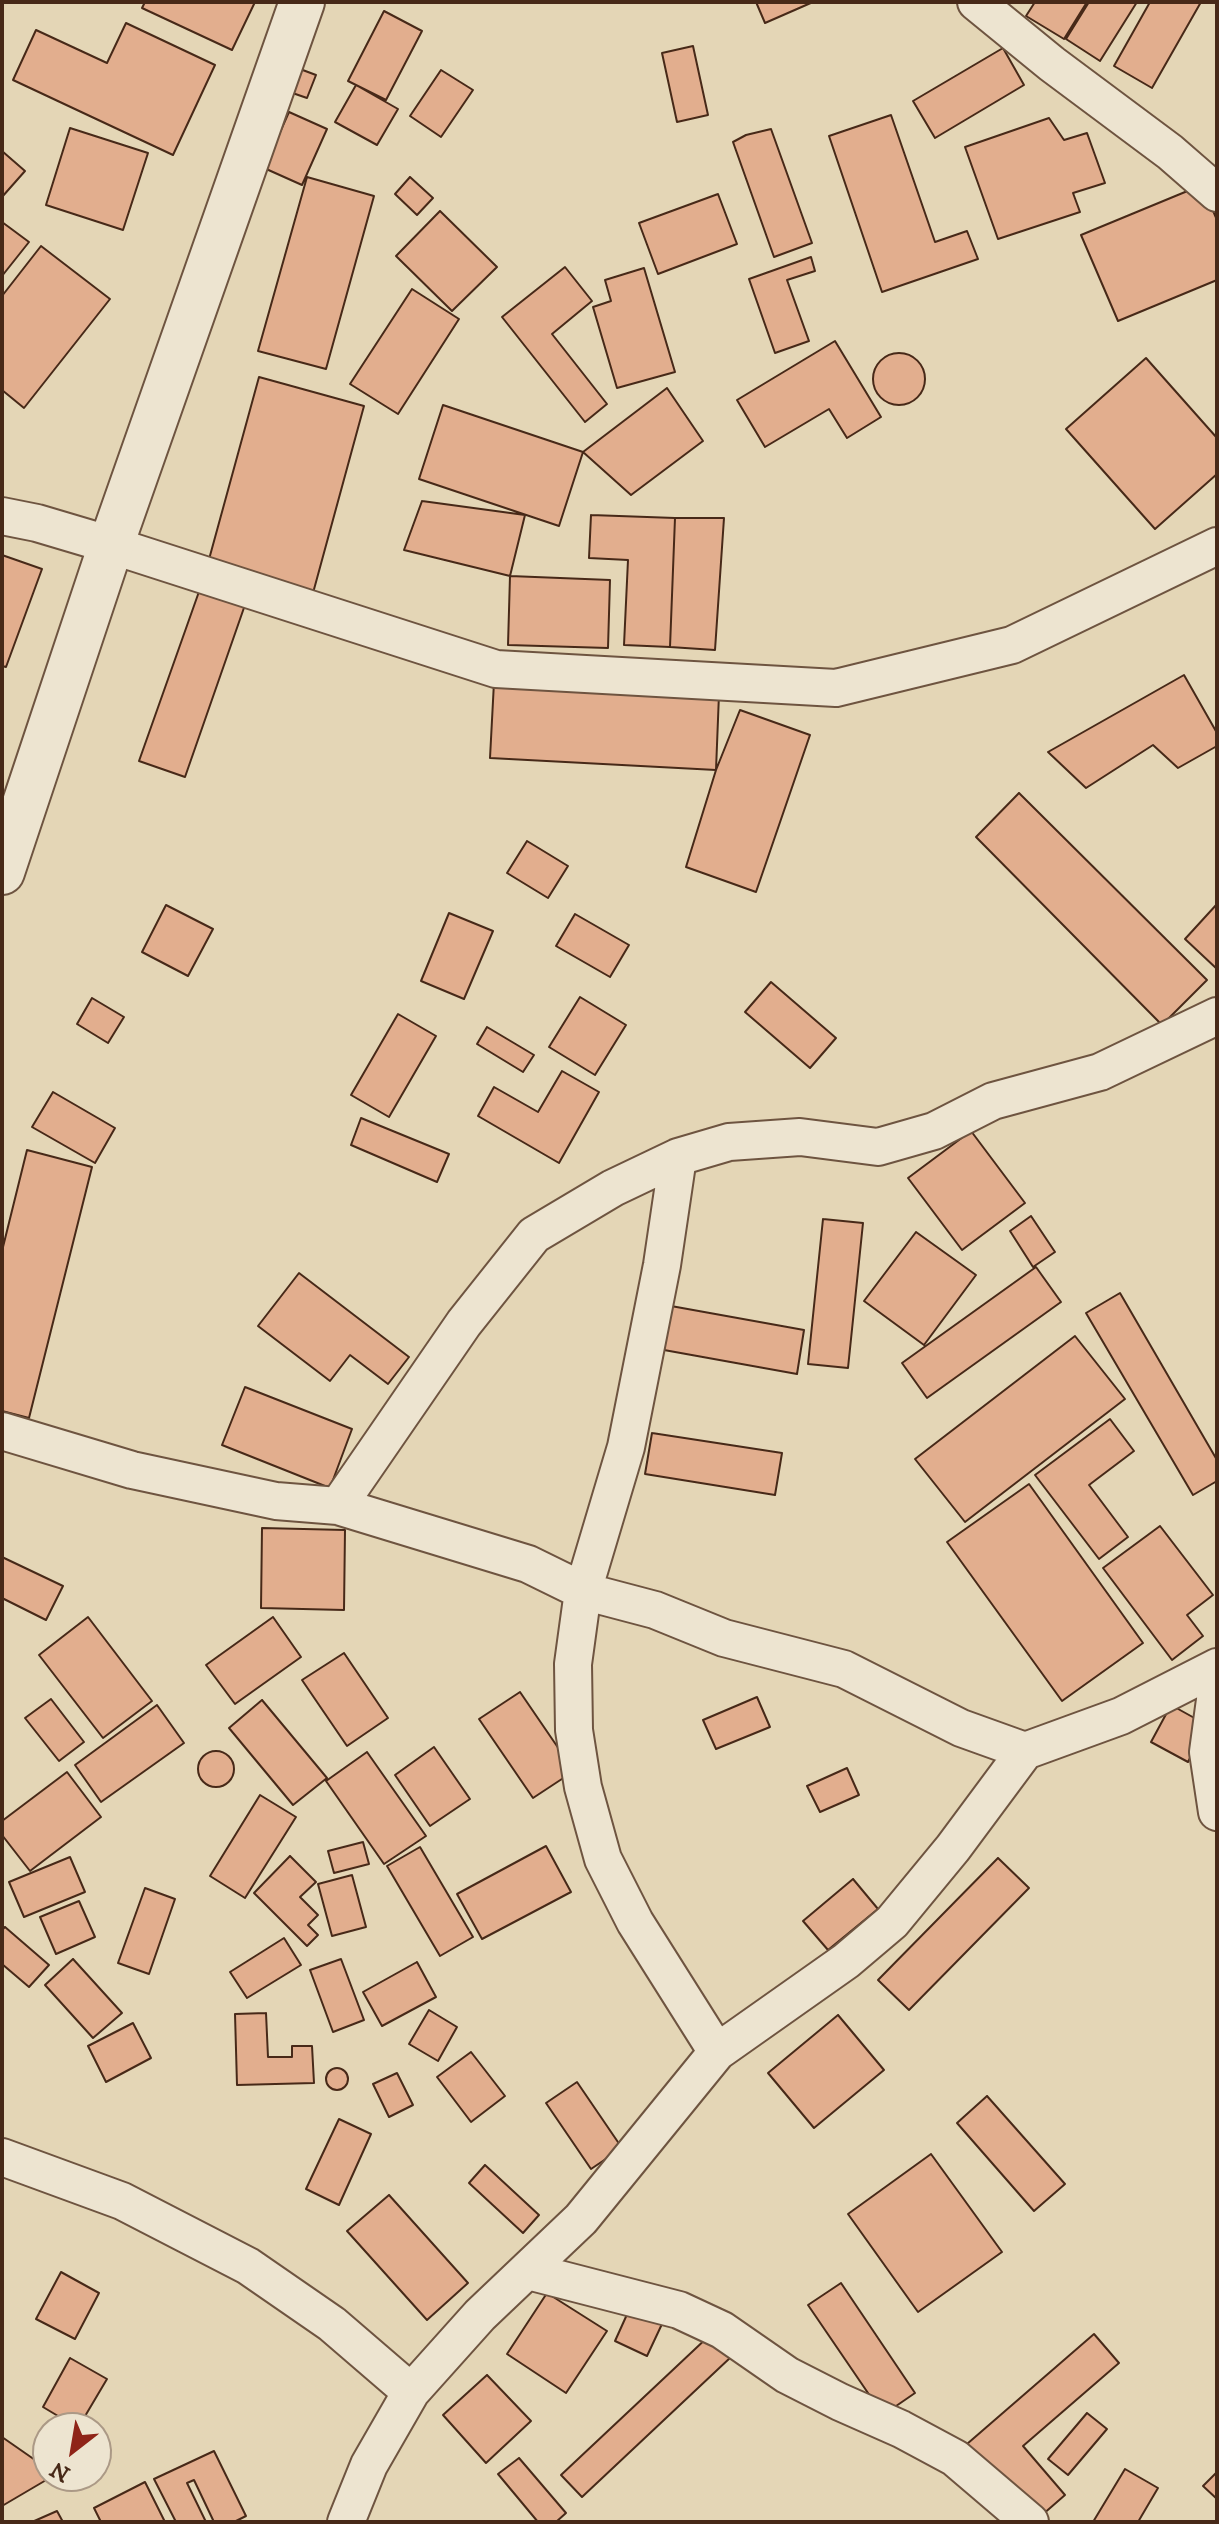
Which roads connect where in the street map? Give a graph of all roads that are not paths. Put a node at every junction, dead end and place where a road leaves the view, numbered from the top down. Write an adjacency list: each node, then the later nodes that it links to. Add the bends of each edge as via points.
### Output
1 (302, 2): 5 (street)
2 (976, 2): 3 (street)
3 (1217, 193)
4 (2, 516): 5 (street)
5 (111, 545): 6 (street, via 496,669 836,688 1012,645); 7 (street)
6 (1217, 546)
7 (2, 872)
8 (1217, 1016): 9 (street, via 1100,1072 993,1101 934,1131 878,1147 800,1137 729,1142)
9 (678, 1157): 11 (street, via 534,1235 464,1323); 12 (street, via 626,1447)
10 (2, 1431): 11 (street, via 132,1470 276,1501)
11 (338, 1506): 12 (street, via 528,1564)
12 (583, 1591): 15 (street, via 655,1610 724,1638 844,1669 961,1728); 17 (street, via 573,1664 574,1730 603,1859 635,1922)
13 (1217, 1667): 15 (street, via 1121,1716)
14 (1217, 1685): 16 (street, via 1208,1752)
15 (1025, 1751): 17 (street, via 892,1922)
16 (1217, 1812)
17 (717, 2052): 19 (street, via 590,2208)
18 (2, 2157): 20 (street, via 122,2201 248,2266 332,2324)
19 (528, 2271): 20 (street); 22 (street, via 679,2310 722,2330 787,2375 955,2458)
20 (411, 2392): 21 (street, via 369,2465)
21 (346, 2522)
22 (1030, 2522)

